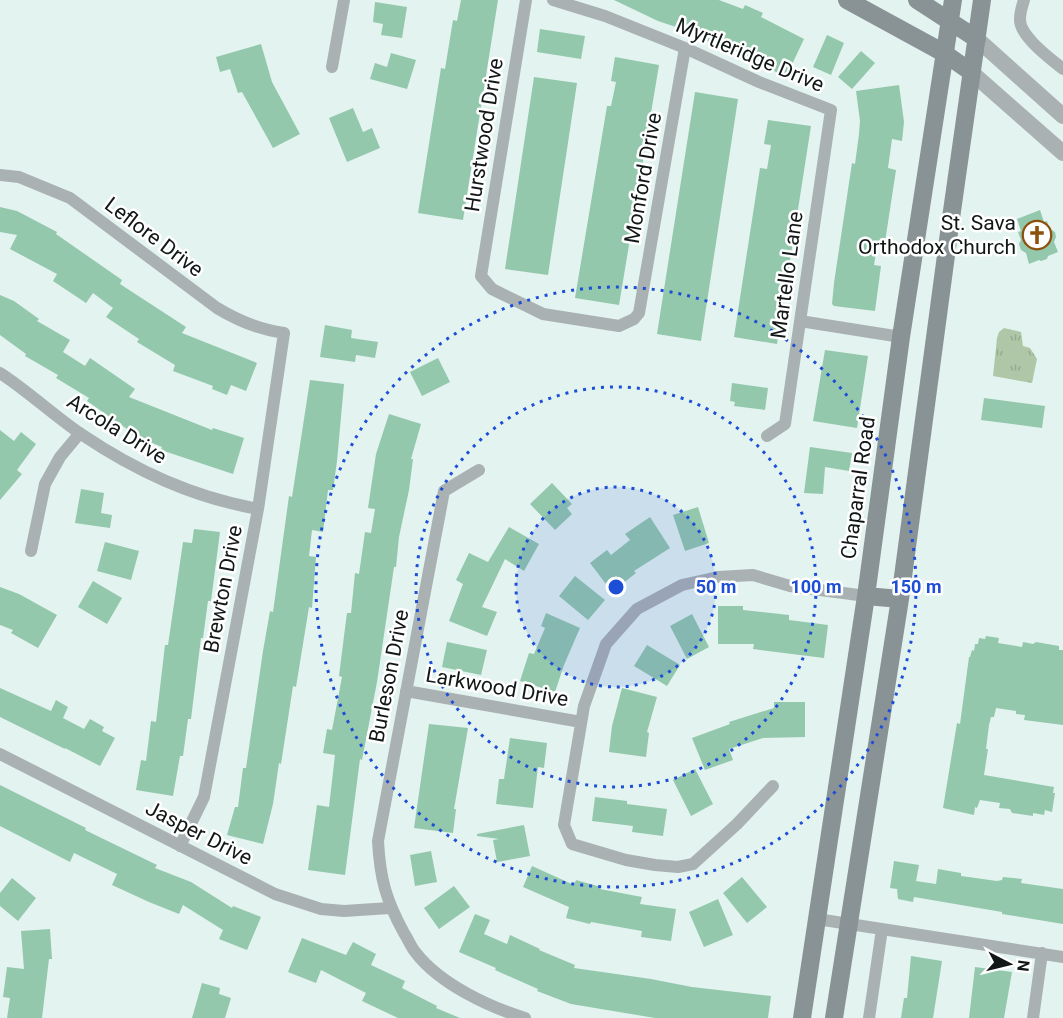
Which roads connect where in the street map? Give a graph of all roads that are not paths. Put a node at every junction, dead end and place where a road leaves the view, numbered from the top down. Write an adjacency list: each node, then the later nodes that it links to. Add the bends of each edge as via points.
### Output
1 (344, 0): 13 (street)
2 (526, 0): 20 (street, Hurstwood Drive, via 481,276 492,289 543,314 619,326)
3 (553, 0): 11 (street, Myrtleridge Drive)
4 (848, 0): 12 (main road)
5 (917, 0): 9 (main road)
6 (953, 0): 9 (main road, Chaparral Road)
7 (982, 0): 10 (main road)
8 (1024, 0): 14 (street, via 1019,21 1026,34)
9 (950, 21): 10 (main road); 12 (main road, Chaparral Road)
10 (977, 39): 15 (main road); 17 (street)
11 (685, 48): 16 (street, Myrtleridge Drive); 20 (street, Monford Drive)
12 (944, 53): 15 (main road); 23 (main road, Chaparral Road)
13 (332, 67)
14 (1063, 69)
15 (971, 72): 18 (street); 31 (main road)
16 (831, 110): 21 (street, Martello Lane)
17 (1063, 116)
18 (1063, 153)
19 (0, 175): 22 (street, Leflore Drive, via 19,177 70,198 217,308 232,317)
20 (639, 314)
21 (800, 321): 23 (street); 26 (street, Martello Lane, via 785,424)
22 (284, 333): 28 (street, Brewton Drive)
23 (901, 338): 30 (main road, Chaparral Road)
24 (0, 373): 25 (street, Arcola Drive)
25 (80, 433): 28 (street, Arcola Drive, via 158,479 202,496); 29 (street, via 45,484)
26 (767, 436)
27 (479, 470): 32 (street, Burleson Drive, via 444,491)
28 (258, 509): 36 (street, Brewton Drive, via 204,797)
29 (31, 551)
30 (866, 596): 31 (main road); 33 (street, via 790,585 753,575 682,585 636,609 606,644); 38 (main road, Chaparral Road)
31 (900, 599): 39 (main road)
32 (406, 691): 33 (street, Larkwood Drive); 37 (street, Burleson Drive, via 378,841 379,871)
33 (582, 722): 35 (street, via 564,825 572,844 636,861 678,867 693,864)
34 (0, 754): 36 (street, Jasper Drive)
35 (773, 786)
36 (180, 846): 37 (street, Jasper Drive, via 275,894 321,909 344,912)
37 (390, 908): 43 (street, Burleson Drive, via 416,953 442,977)
38 (817, 919): 39 (street); 45 (main road, Chaparral Road)
39 (849, 924): 40 (street); 46 (main road)
40 (882, 929): 41 (street); 47 (street)
41 (1042, 953): 42 (street); 48 (street)
42 (1063, 957)
43 (507, 1016): 44 (street, Burleson Drive)
44 (525, 1018)
45 (802, 1018)
46 (834, 1018)
47 (869, 1018)
48 (1033, 1018)

